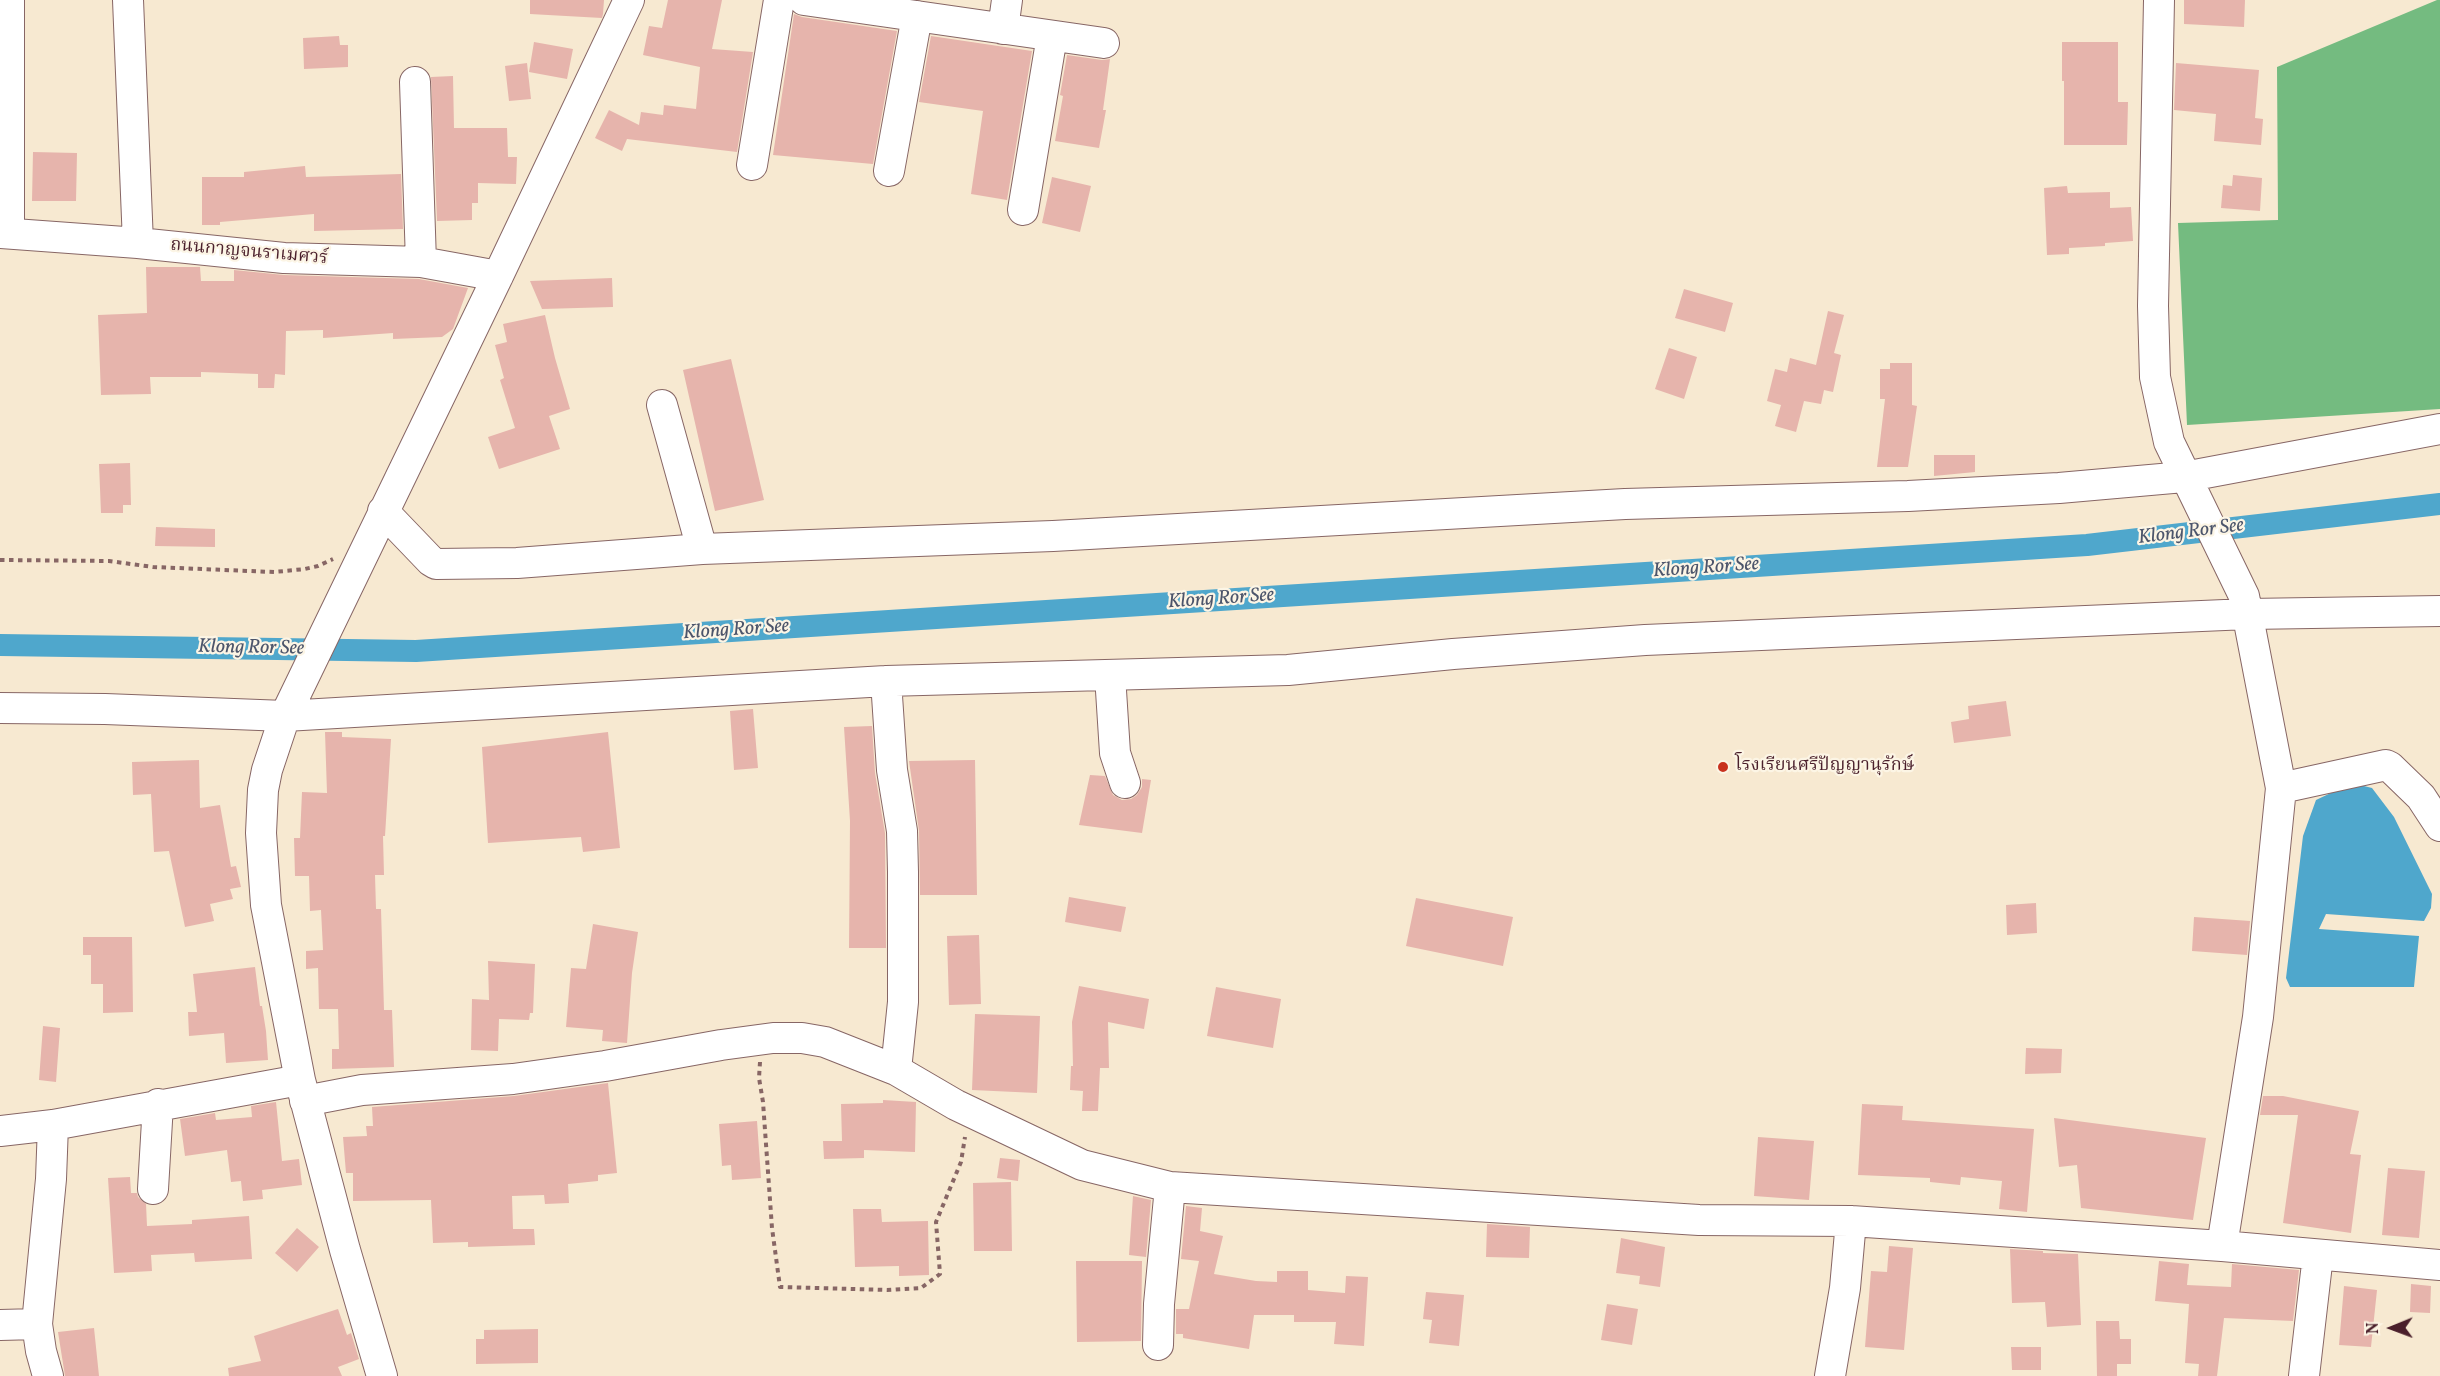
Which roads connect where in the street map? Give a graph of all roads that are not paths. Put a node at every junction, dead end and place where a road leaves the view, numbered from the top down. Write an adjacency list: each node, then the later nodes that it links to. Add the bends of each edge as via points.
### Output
1 (9, 0): 17 (street)
2 (128, 0): 18 (street)
3 (629, 0): 20 (street)
4 (778, 0): 14 (street)
5 (804, 0): 8 (street)
6 (1007, 0): 10 (street)
7 (2159, 0): 23 (street, via 2155,377 2169,442)
8 (863, 4): 9 (street)
9 (916, 16): 10 (street); 15 (street)
10 (1003, 29): 11 (street)
11 (1052, 36): 12 (street); 16 (street)
12 (1104, 43)
13 (415, 82): 19 (street)
14 (752, 165)
15 (889, 171)
16 (1023, 210)
17 (4, 233): 18 (street, ถนนกาญจนราเมศวร์)
18 (138, 243): 19 (street, ถนนกาญจนราเมศวร์, via 284,258)
19 (421, 262): 20 (street, ถนนกาญจนราเมศวร์)
20 (498, 276): 24 (street)
21 (662, 405): 25 (street)
22 (2440, 429): 23 (street)
23 (2187, 482): 25 (street, via 1625,504 1053,536); 26 (street)
24 (383, 512): 25 (street, via 431,561 441,565); 30 (street, via 343,568)
25 (702, 549)
26 (2246, 605): 27 (street); 28 (street, via 1645,640 1288,670); 33 (street)
27 (2440, 611)
28 (1110, 675): 29 (street); 32 (street, via 1115,753)
29 (886, 681): 30 (street); 35 (street, via 892,770 902,831 903,1002)
30 (291, 703): 31 (street); 36 (street, via 265,780 261,844 266,905)
31 (0, 708)
32 (1125, 783)
33 (2281, 788): 34 (street, via 2386,765 2421,797); 43 (street, via 2258,1017)
34 (2440, 826)
35 (896, 1070): 36 (street, via 825,1042 788,1037 721,1044 513,1079); 40 (street, via 1082,1165)
36 (302, 1091): 37 (street); 50 (street)
37 (158, 1104): 38 (street); 41 (street)
38 (53, 1125): 39 (street); 46 (street)
39 (0, 1131)
40 (1170, 1186): 42 (street, via 1700,1220); 48 (street)
41 (153, 1189)
42 (1851, 1221): 43 (street); 51 (street, via 1845,1288)
43 (2222, 1246): 44 (street)
44 (2318, 1255): 45 (street); 52 (street)
45 (2440, 1265)
46 (37, 1324): 47 (street); 49 (street)
47 (0, 1325)
48 (1158, 1345)
49 (48, 1376)
50 (382, 1376)
51 (1830, 1376)
52 (2304, 1376)

